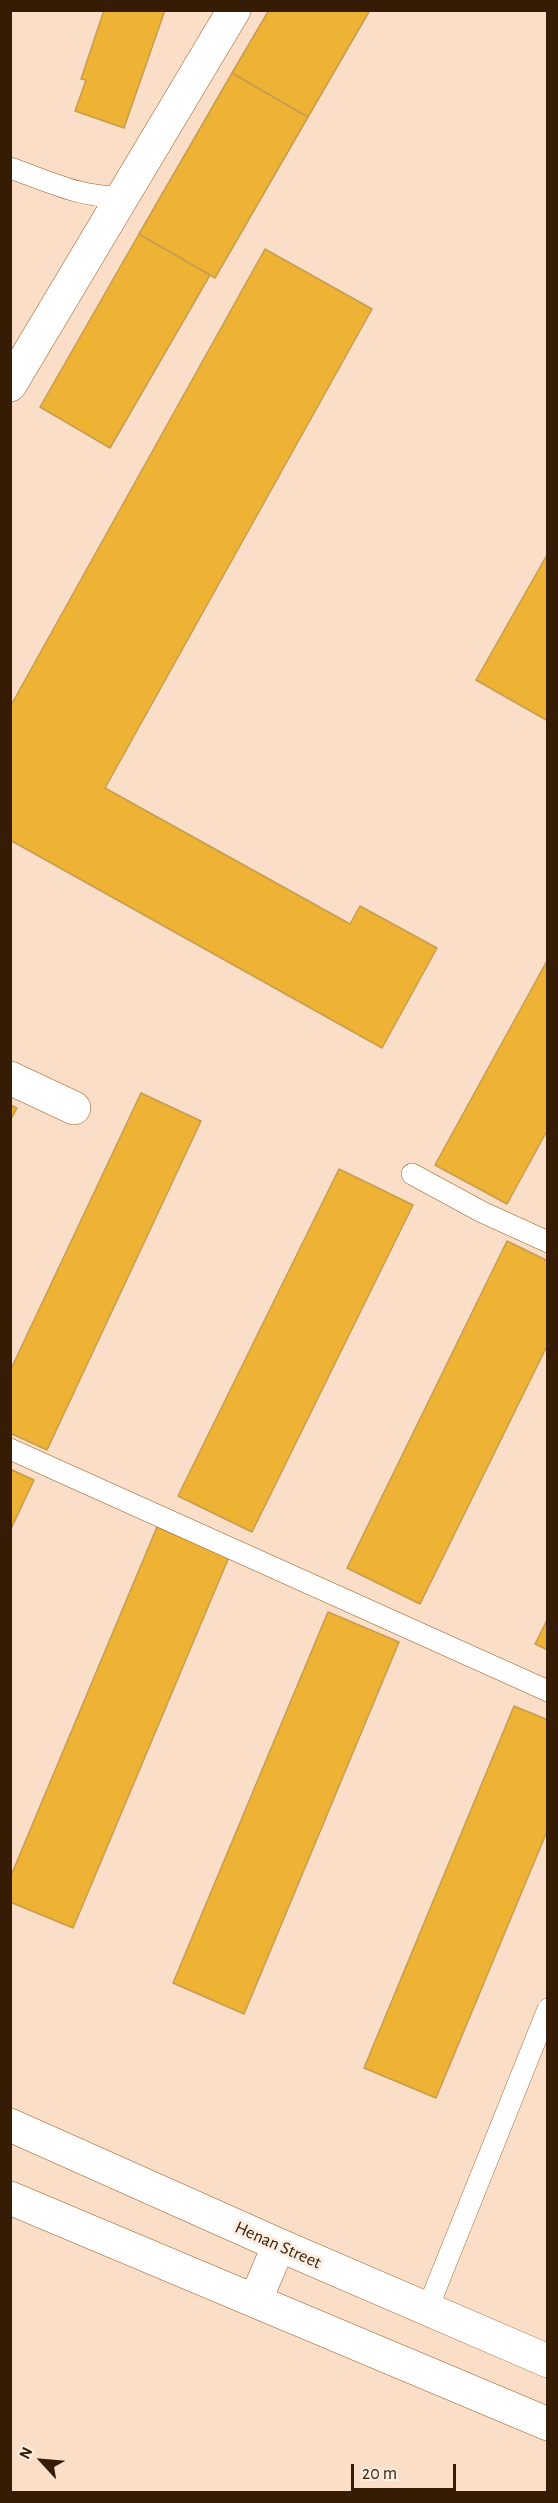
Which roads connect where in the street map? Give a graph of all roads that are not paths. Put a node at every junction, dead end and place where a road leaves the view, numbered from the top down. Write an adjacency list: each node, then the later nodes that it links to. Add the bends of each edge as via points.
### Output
1 (234, 10): 3 (main road)
2 (10, 168): 3 (lane, via 92,195)
3 (123, 196): 4 (main road)
4 (10, 385)
5 (10, 1078): 6 (main road)
6 (74, 1108)
7 (412, 1174): 8 (lane)
8 (548, 1242)
9 (10, 1449): 10 (lane)
10 (548, 1691)
11 (548, 2008): 16 (lane)
12 (10, 2125): 14 (main road, Henan Street)
13 (10, 2198): 15 (main road)
14 (279, 2245): 15 (main road); 16 (main road, Henan Street)
15 (255, 2301): 18 (main road)
16 (427, 2310): 17 (main road, Henan Street)
17 (548, 2361)
18 (548, 2424)

